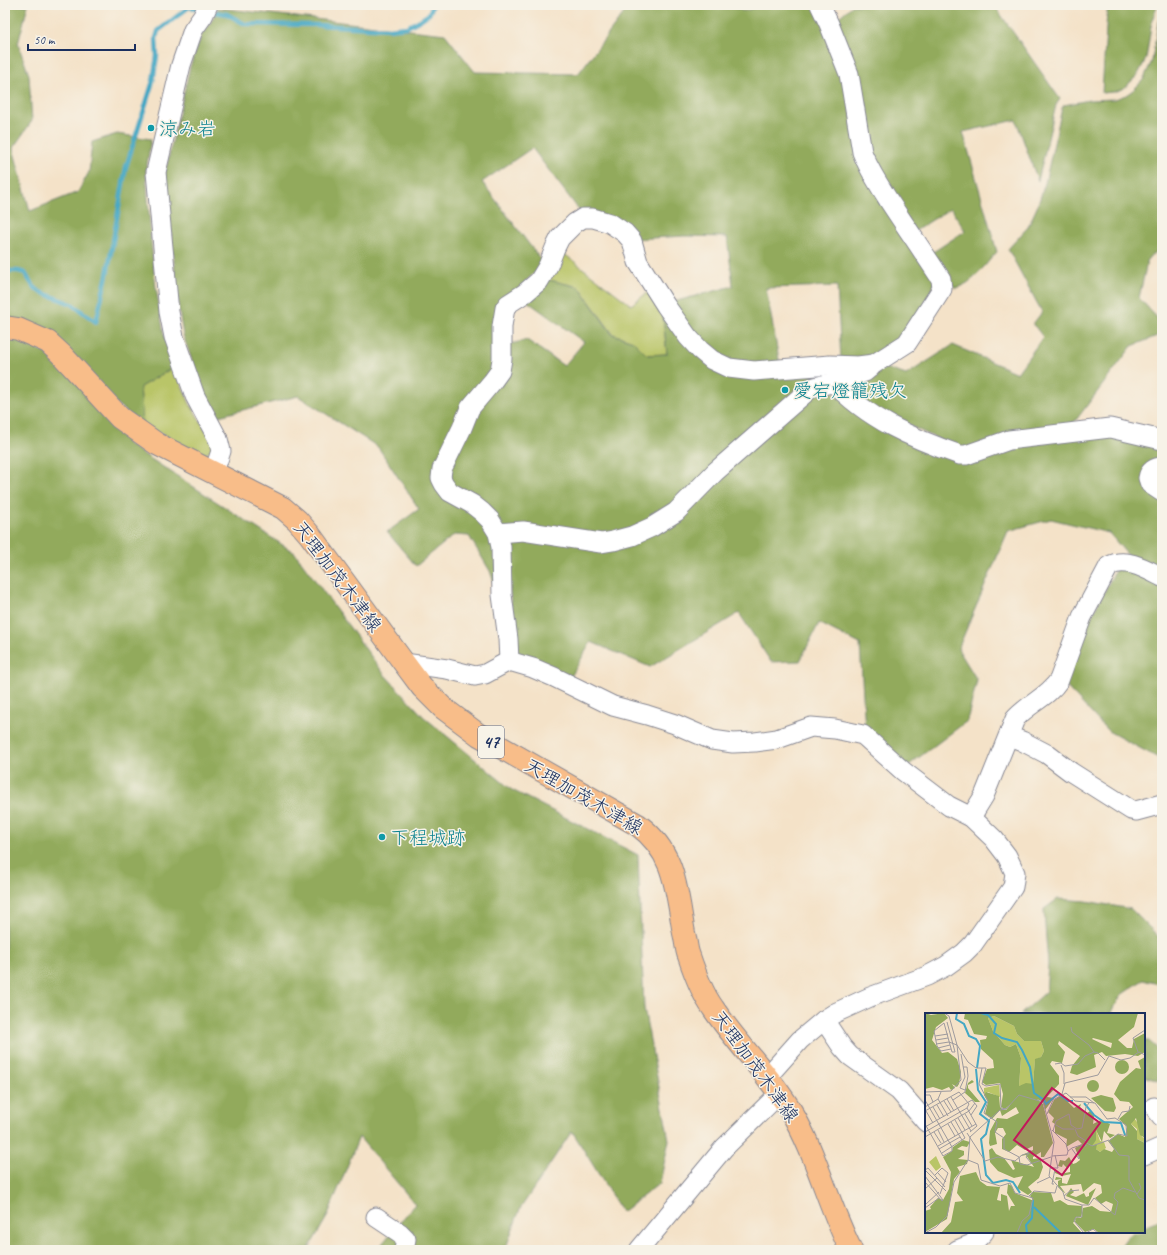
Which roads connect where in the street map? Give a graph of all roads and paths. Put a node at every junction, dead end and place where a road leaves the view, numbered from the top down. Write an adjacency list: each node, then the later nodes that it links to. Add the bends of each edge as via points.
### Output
1 (820, 5): 4 (street, via 849,74 865,161 941,279 942,289 907,343)
2 (206, 11): 8 (street, via 193,30 181,65 156,172 169,312 174,337 195,396 218,439 221,451)
3 (5, 327): 8 (main road, 天理加茂木津線 / 47, via 18,329 48,342 120,418 157,444)
4 (874, 364): 5 (street, via 864,372); 10 (street, via 754,371 729,368 712,360 688,337 670,312 638,262 632,241 625,233 610,223 583,218 560,238 539,281 505,308 500,370 470,408 442,469 441,478 450,492 482,512)
5 (833, 382): 6 (street, via 848,398 867,412 908,435 960,455 1009,440 1110,428); 10 (street, via 811,388 715,472 676,512 652,527 613,542 601,543 523,531)
6 (1162, 440)
7 (1162, 467): 9 (street, via 1153,469 1148,475 1150,484)
8 (214, 472): 13 (main road, 天理加茂木津線 / 47, via 283,508 297,520)
9 (1162, 492)
10 (498, 533): 12 (street)
11 (1162, 577): 14 (street, via 1124,562 1110,566 1082,617 1059,680 1021,712)
12 (509, 661): 13 (street, via 485,674 475,676); 16 (street, via 554,676 613,706 675,724 712,740 733,743 755,742 777,739 812,727 863,735 902,772 949,806)
13 (404, 663): 18 (main road, 天理加茂木津線 / 47, via 422,687 443,708 479,736 633,822 660,846 674,876 688,955 701,988 729,1031)
14 (1009, 736): 15 (street, via 1047,754 1130,810 1136,811); 16 (street, via 984,796)
15 (1162, 804)
16 (971, 817): 17 (street, via 1002,848 1013,868 1015,878 1011,892 993,913 973,944 946,966)
17 (824, 1020): 18 (street, via 800,1040); 19 (street, via 850,1056 899,1091)
18 (774, 1085): 24 (street); 25 (main road, 天理加茂木津線 / 47, via 802,1130)
19 (925, 1121)
20 (1162, 1147): 21 (street)
21 (1145, 1155)
22 (376, 1217): 23 (street, via 406,1239)
23 (404, 1250)
24 (639, 1250)
25 (851, 1250)

